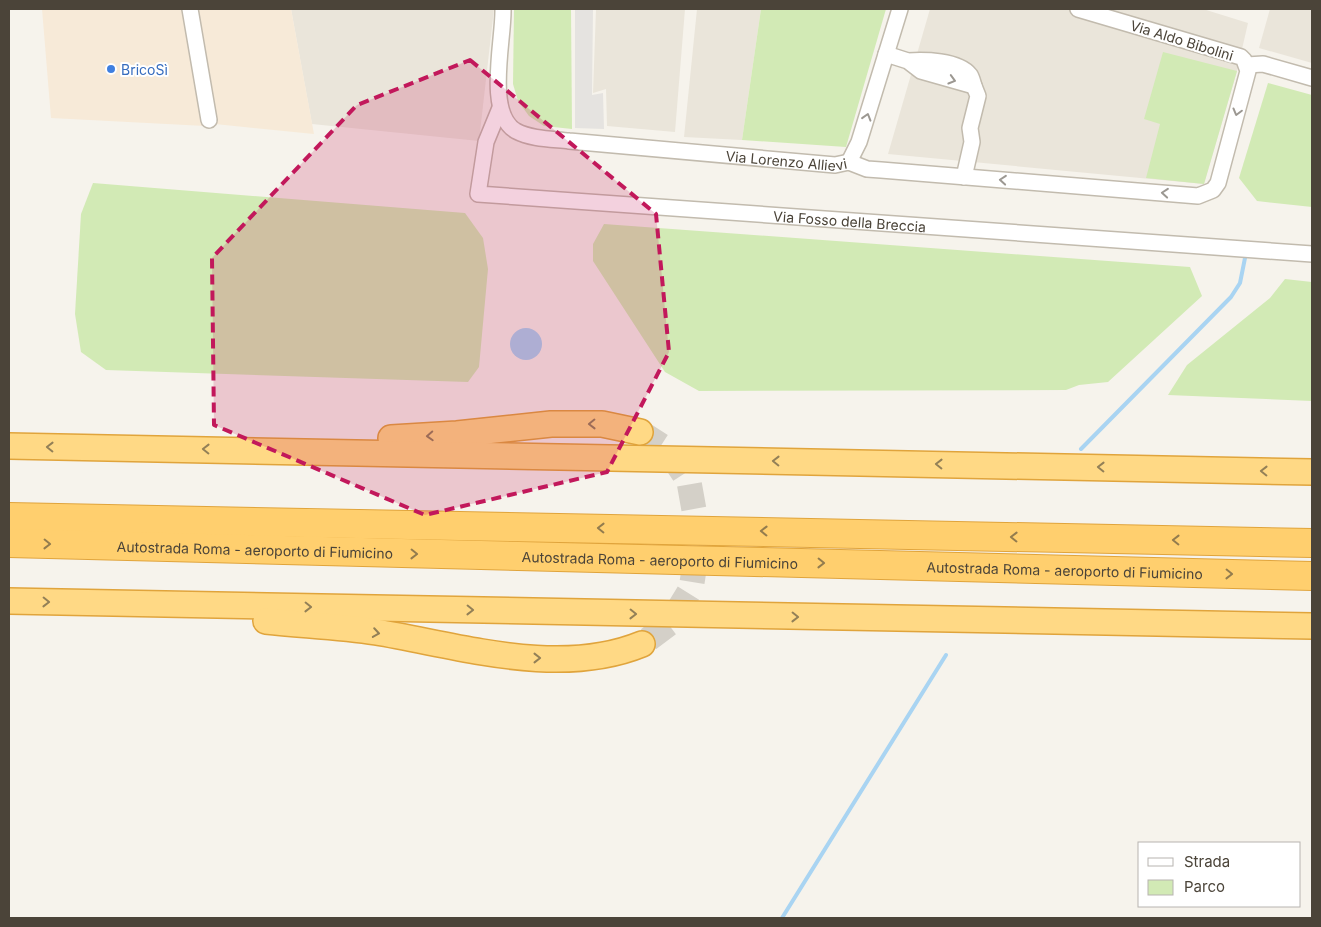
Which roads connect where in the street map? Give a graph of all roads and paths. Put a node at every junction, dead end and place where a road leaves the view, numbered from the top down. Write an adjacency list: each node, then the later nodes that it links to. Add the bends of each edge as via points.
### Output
1 (190, 9): 9 (street)
2 (503, 9): 8 (street, Via Lorenzo Allievi, via 498,78)
3 (900, 9): 5 (street)
4 (1078, 9): 6 (street, Via Aldo Bibolini, via 1214,48 1240,57)
5 (886, 54): 10 (street, one-way to 5, via 859,142); 11 (street, via 908,61 921,71 974,86 978,96)
6 (1247, 64): 7 (street, Via Aldo Bibolini, via 1263,64); 11 (street, Via Lorenzo Allievi, one-way to 11, via 1248,71 1218,183 1213,190 1198,196)
7 (1312, 78)
8 (500, 108): 10 (street, Via Lorenzo Allievi, via 504,120 514,130 530,136 835,165); 12 (street, Via Fosso della Breccia, via 486,142 478,194)
9 (209, 120)
10 (849, 162): 11 (street, Via Lorenzo Allievi, via 867,169)
11 (964, 177)
12 (1312, 254)
13 (640, 432): 15 (highway, one-way to 15, via 602,424 551,424 457,434 279,442)
14 (9, 446): 15 (highway, one-way to 14)
15 (255, 450): 16 (highway, one-way to 15)
16 (1312, 472)
17 (9, 517): 18 (highway, Autostrada Roma - aeroporto di Fiumicino)
18 (85, 531): 19 (highway, Autostrada Roma - aeroporto di Fiumicino, one-way to 18); 20 (highway, Autostrada Roma - aeroporto di Fiumicino, one-way to 18); 21 (highway, Autostrada Roma - aeroporto di Fiumicino, one-way to 21, via 151,548)
19 (9, 543)
20 (1312, 543)
21 (1312, 576)
22 (9, 601): 23 (highway, one-way to 23)
23 (84, 603): 24 (highway, one-way to 24); 25 (highway, one-way to 25, via 374,632 464,650 529,658 593,658)
24 (1312, 626)
25 (642, 644)

